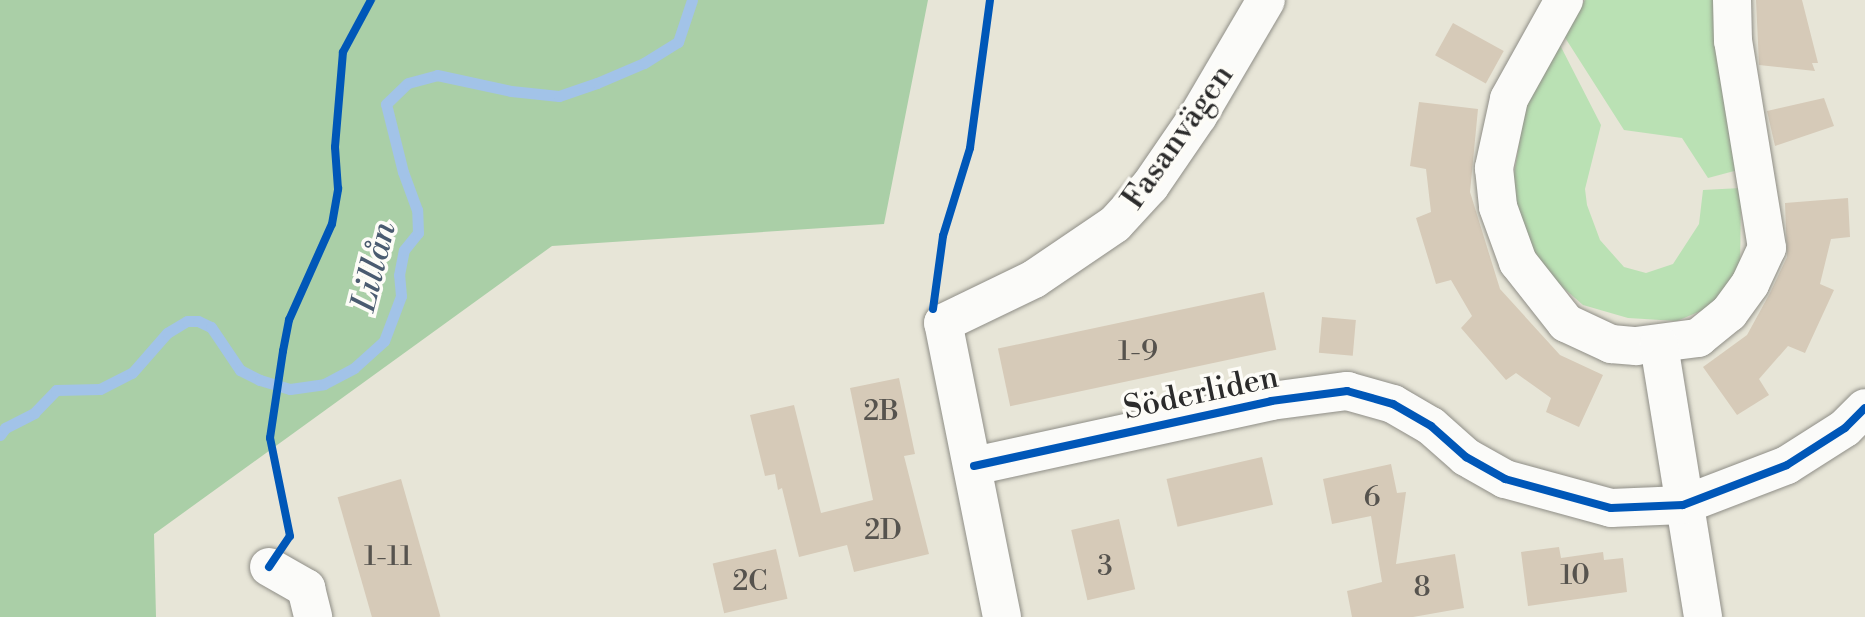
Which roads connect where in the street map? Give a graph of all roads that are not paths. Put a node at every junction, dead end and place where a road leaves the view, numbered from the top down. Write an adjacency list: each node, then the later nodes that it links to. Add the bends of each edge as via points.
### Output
1 (1266, 0): 6 (street, Fasanvägen, via 1198,116 1150,186 1115,224 1034,279 943,323)
2 (1564, 0): 4 (street, via 1509,99 1494,168 1498,207 1518,262 1566,323 1611,344)
3 (1732, 0): 4 (street, via 1733,41 1767,248 1729,313 1698,338)
4 (1659, 345): 7 (street)
5 (1865, 408): 7 (street, Söderliden, via 1845,428 1787,465)
6 (974, 466): 7 (street, Söderliden, via 1271,401 1347,391 1393,404 1505,479 1611,508); 10 (street)
7 (1683, 505): 11 (street)
8 (269, 567): 9 (street, via 306,588)
9 (313, 617)
10 (1002, 617)
11 (1703, 617)

